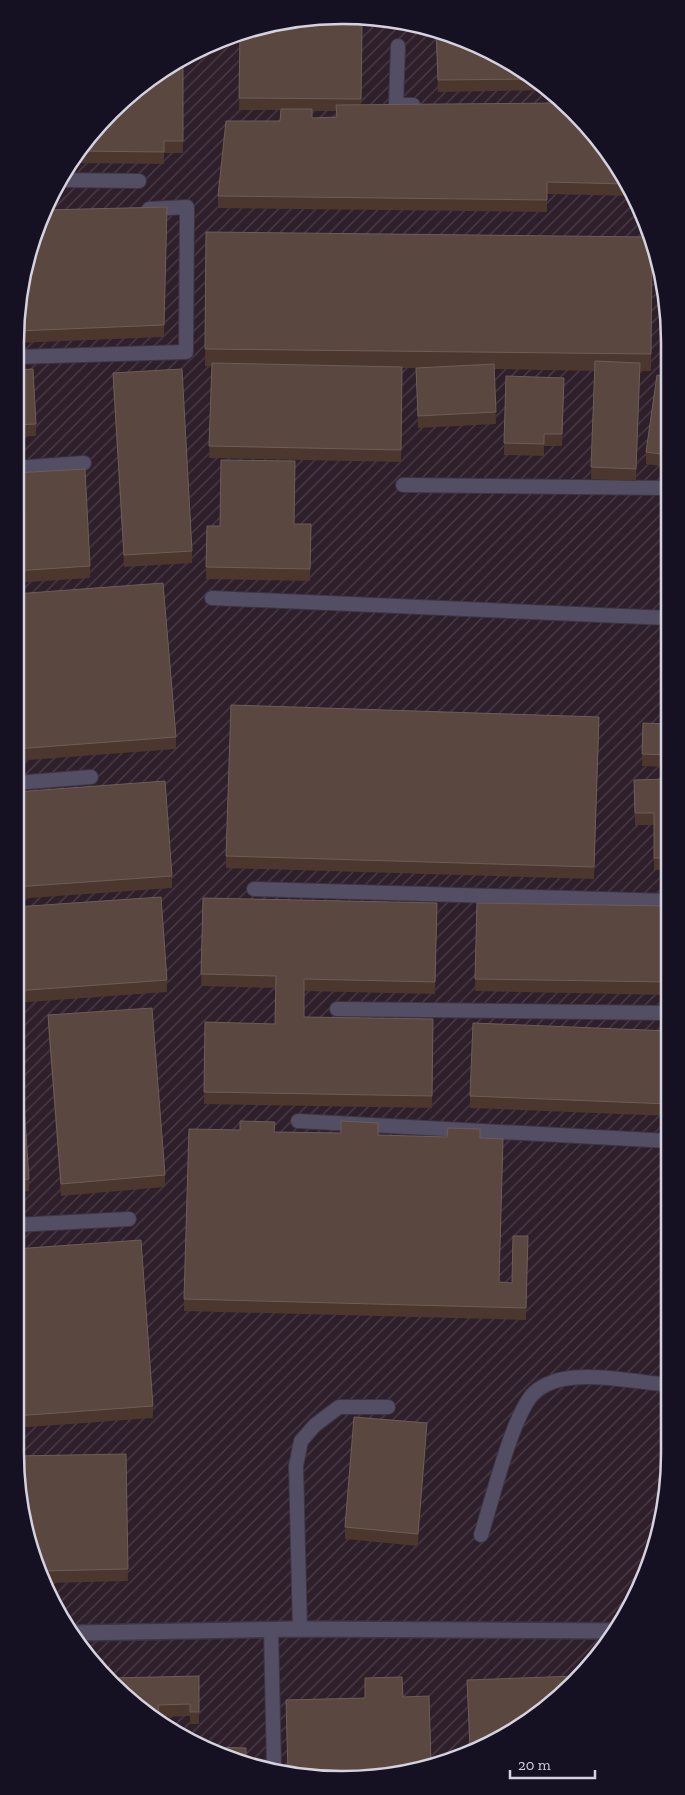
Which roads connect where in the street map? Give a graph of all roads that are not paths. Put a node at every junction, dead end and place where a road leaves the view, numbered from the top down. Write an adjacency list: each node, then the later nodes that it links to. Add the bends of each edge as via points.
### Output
1 (398, 46): 2 (lane, via 396,105)
2 (426, 105)
3 (68, 180): 4 (lane)
4 (139, 180)
5 (139, 209): 6 (lane, via 187,207 186,352)
6 (24, 357)
7 (84, 463): 8 (lane)
8 (24, 467)
9 (403, 485): 10 (lane)
10 (661, 488)
11 (212, 598): 12 (lane)
12 (661, 618)
13 (91, 777): 14 (lane)
14 (24, 782)
15 (254, 889): 16 (lane)
16 (661, 901)
17 (337, 1009): 18 (lane)
18 (661, 1013)
19 (298, 1121): 20 (lane)
20 (661, 1141)
21 (129, 1219): 22 (lane)
22 (24, 1225)
23 (661, 1384): 25 (lane, via 563,1379 547,1384 532,1395 517,1420)
24 (388, 1407): 27 (lane, via 338,1407 301,1441 296,1466)
25 (481, 1535)
26 (271, 1629): 27 (street); 29 (street); 30 (lane)
27 (300, 1629): 28 (street)
28 (607, 1631)
29 (79, 1633)
30 (274, 1763)

